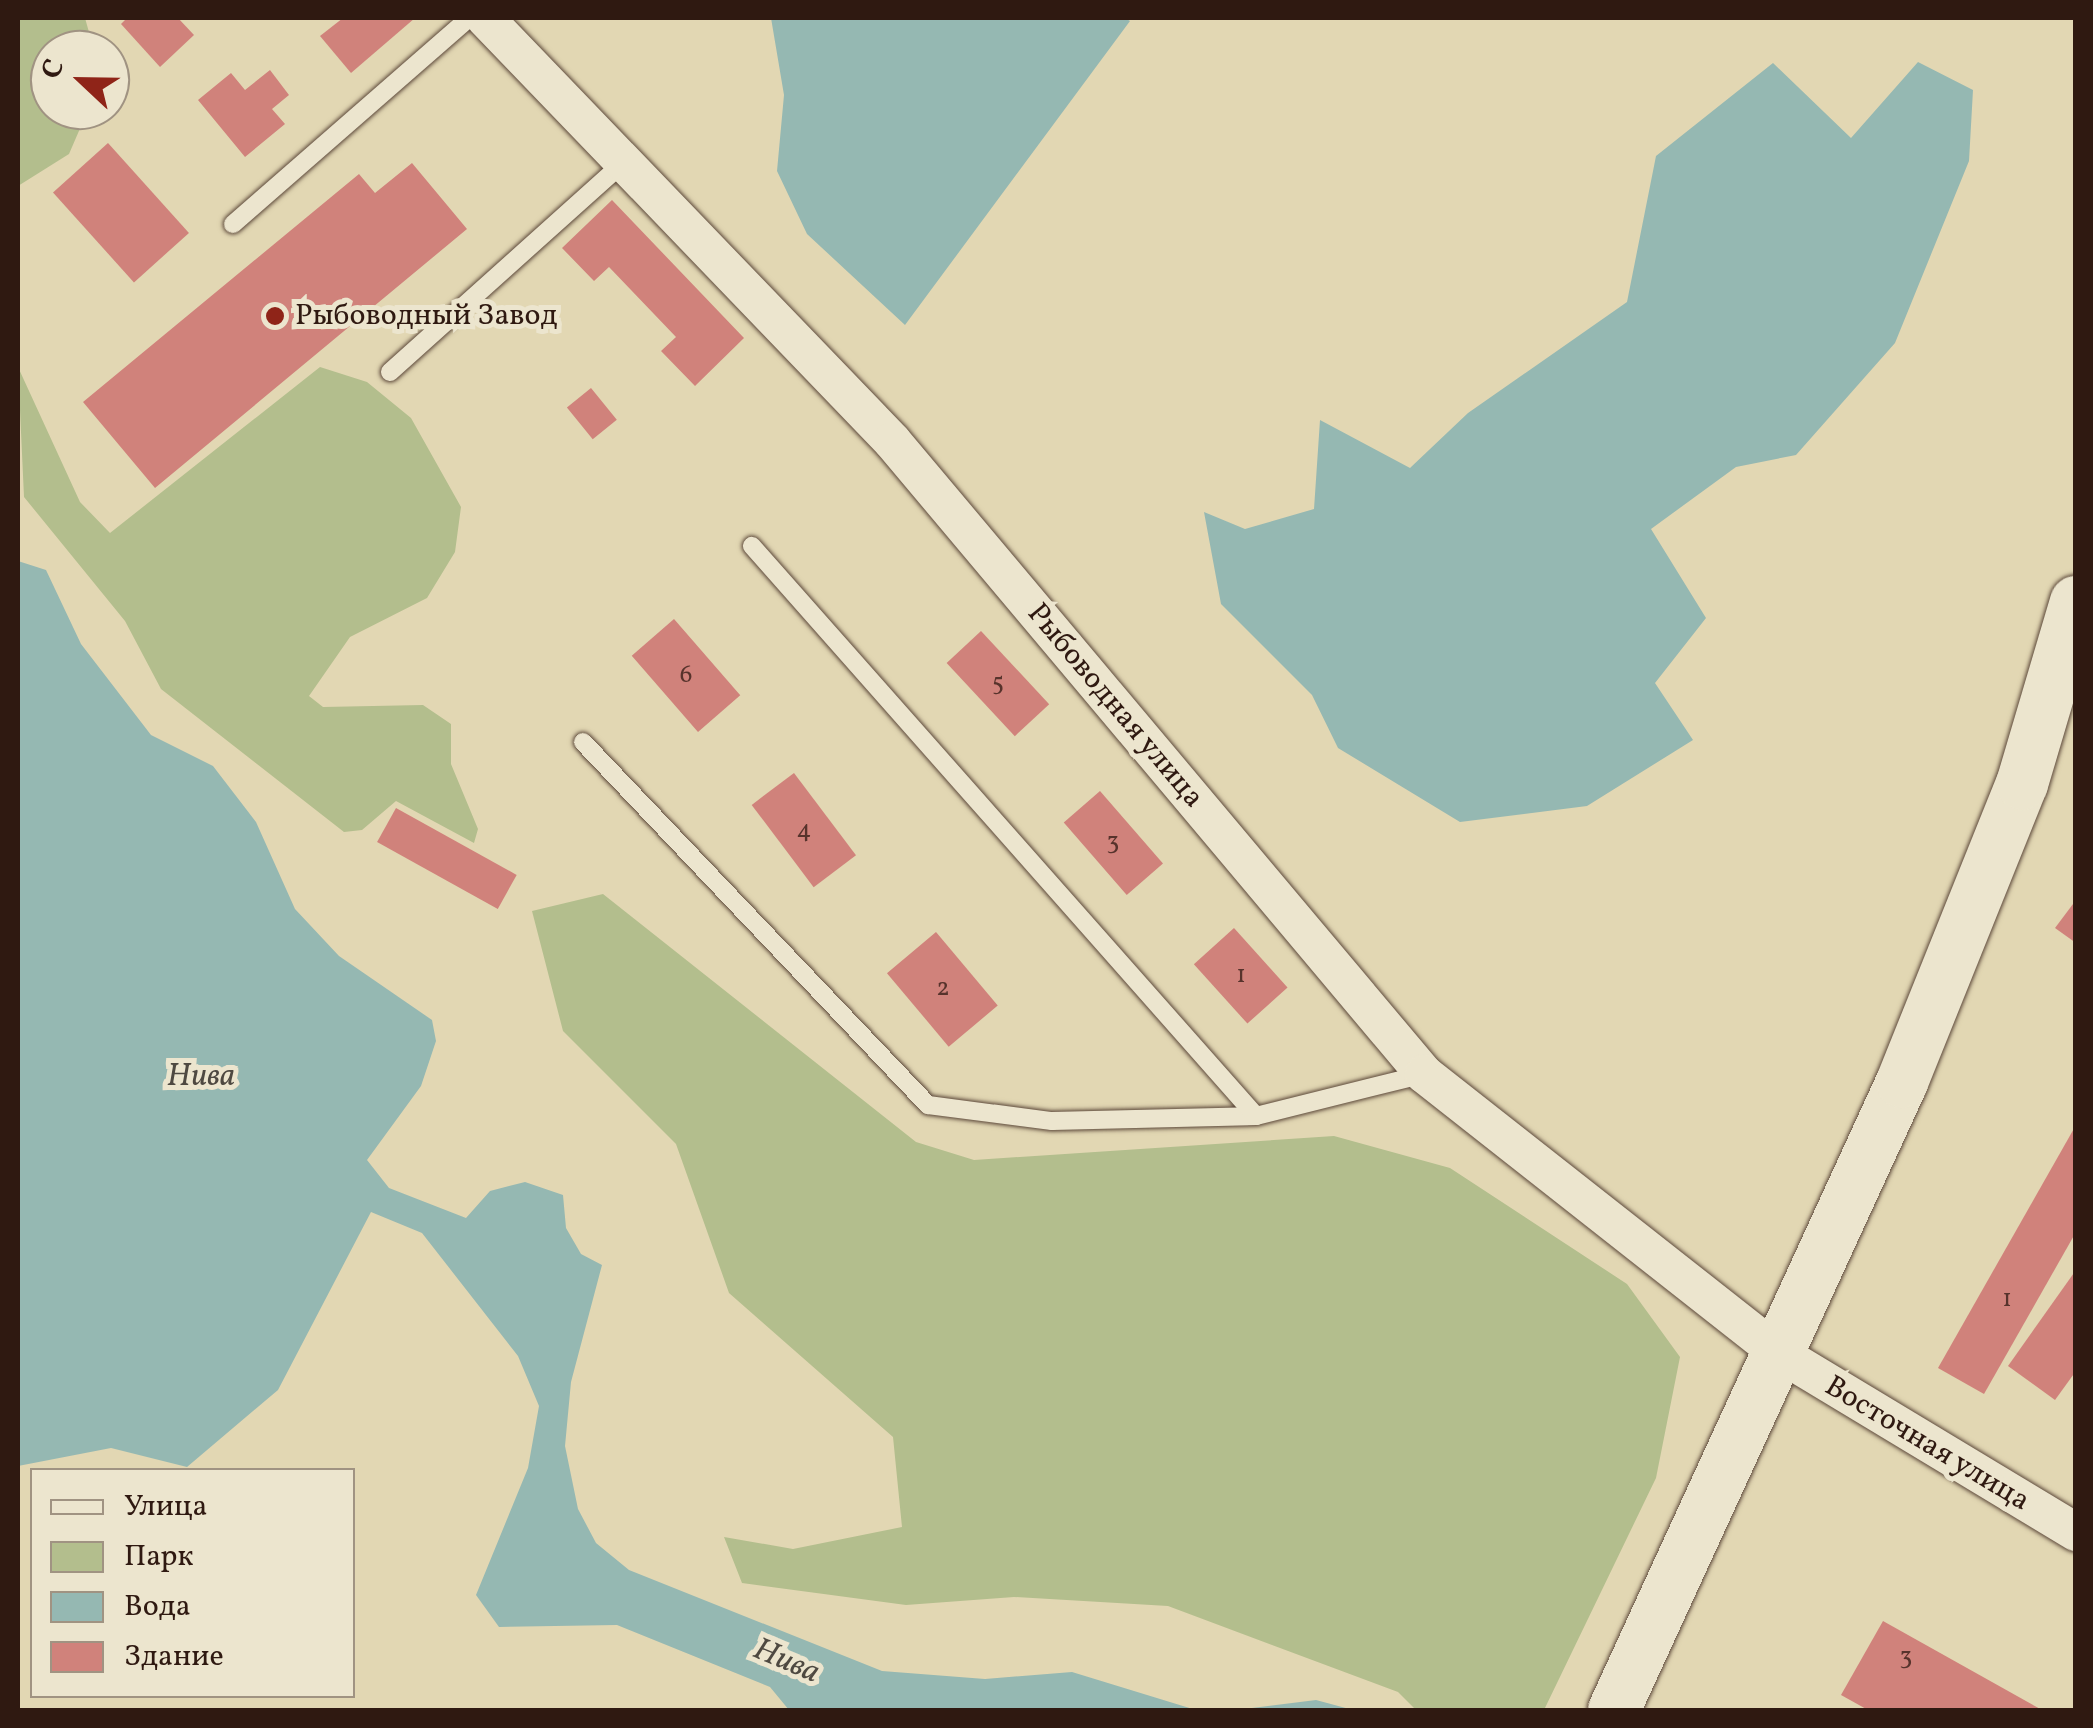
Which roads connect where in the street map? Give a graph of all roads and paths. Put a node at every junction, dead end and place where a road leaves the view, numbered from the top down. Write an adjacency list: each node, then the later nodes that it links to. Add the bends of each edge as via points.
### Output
1 (468, 18): 4 (lane)
2 (486, 18): 3 (street, Рыбоводная улица)
3 (620, 165): 5 (lane); 9 (street, Рыбоводная улица, via 892,441)
4 (234, 224)
5 (390, 372)
6 (752, 546): 10 (lane)
7 (2076, 602): 11 (main road, via 2022,784)
8 (582, 742): 10 (lane, via 928,1105 1052,1121)
9 (1424, 1074): 10 (lane); 11 (street, Рыбоводная улица)
10 (1256, 1116)
11 (1779, 1353): 12 (street, Восточная улица); 13 (main road)
12 (2076, 1532)
13 (1623, 1691)

